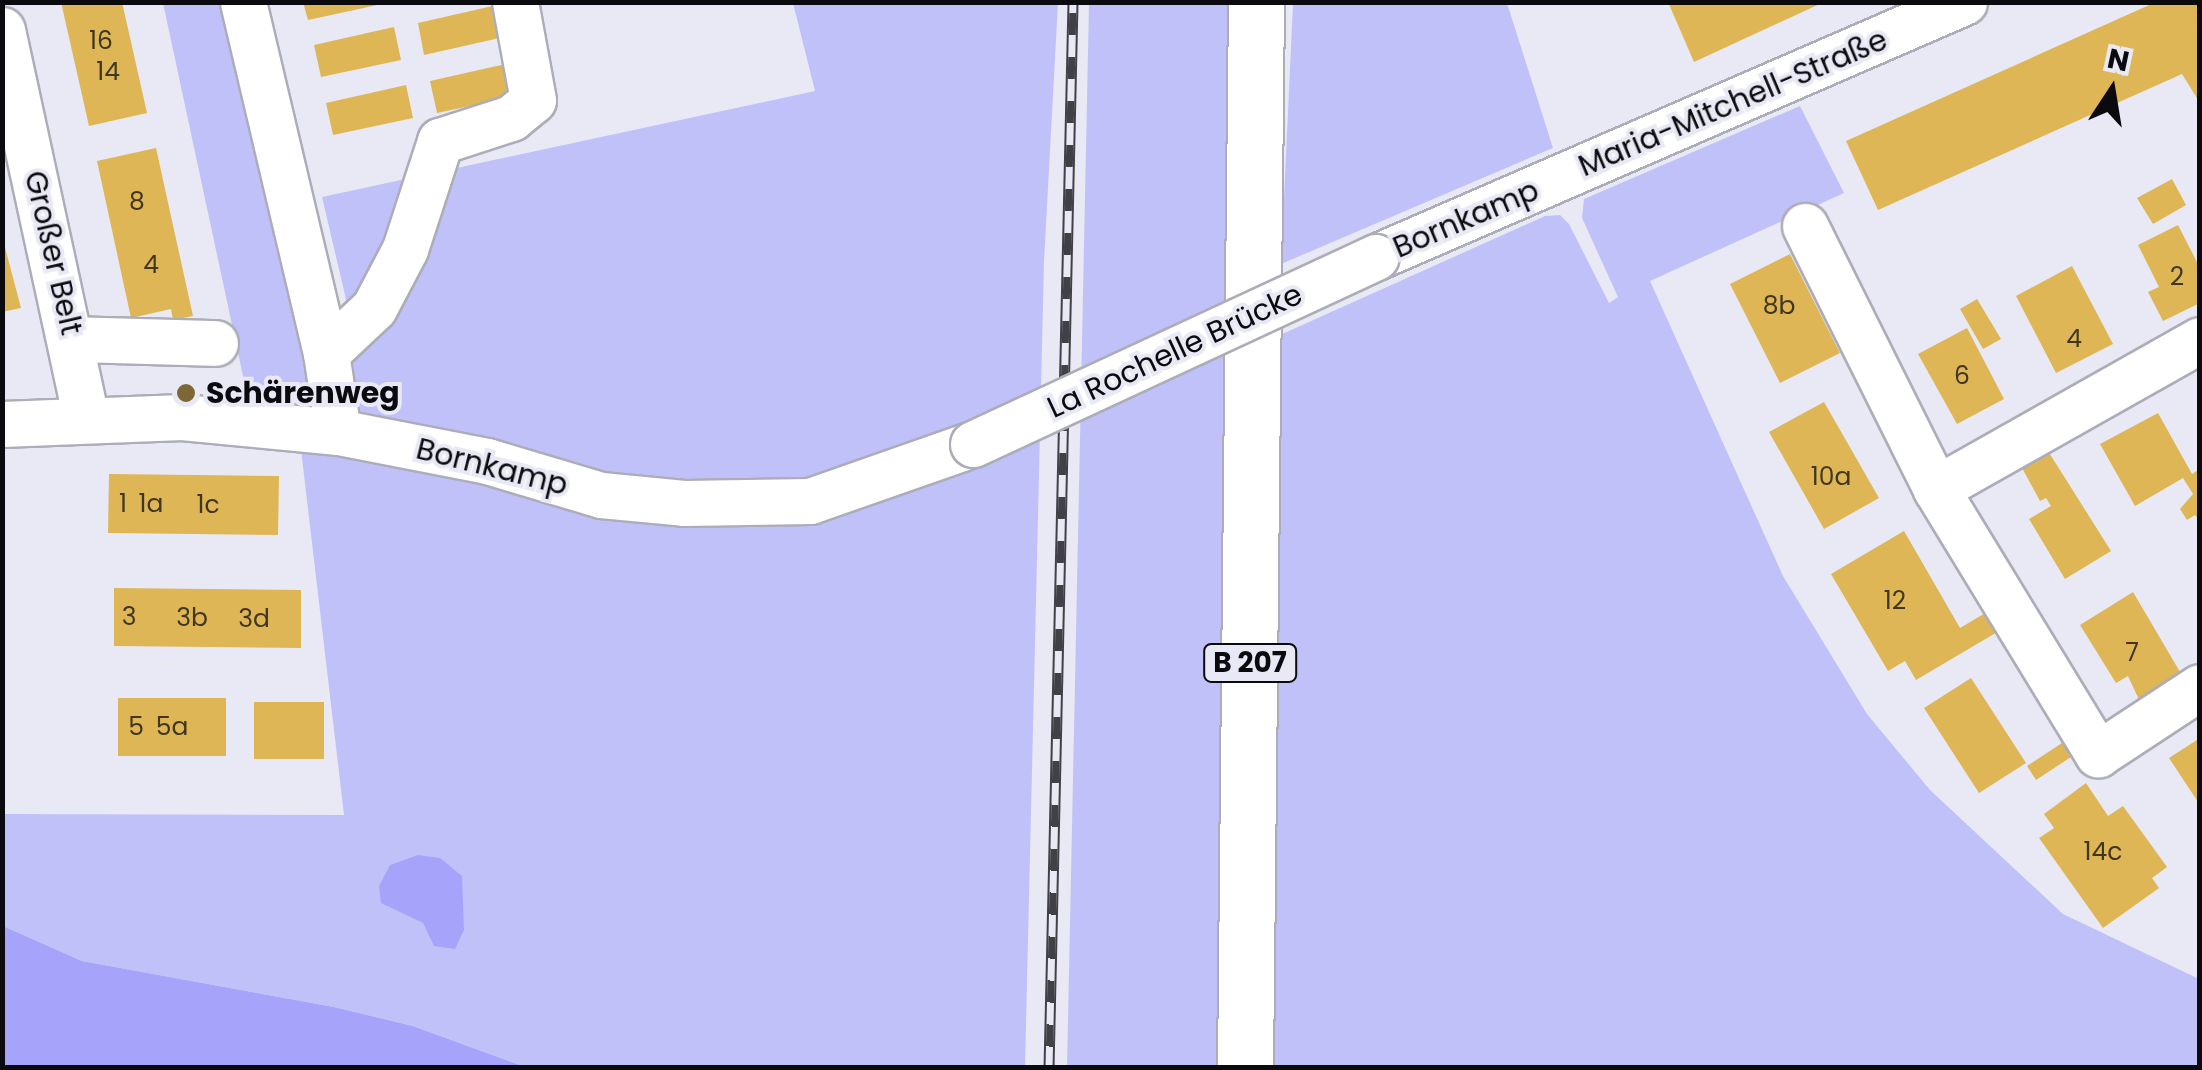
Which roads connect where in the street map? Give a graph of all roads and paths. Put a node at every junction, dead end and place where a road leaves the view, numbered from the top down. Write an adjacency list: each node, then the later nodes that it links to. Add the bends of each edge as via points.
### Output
1 (243, 2): 12 (street)
2 (515, 2): 12 (street, via 533,100 511,118 440,141 398,264 374,308)
3 (1256, 2): 19 (main road, B 207)
4 (1935, 8): 6 (street, Maria-Mitchell-Straße)
5 (2, 30): 9 (street, Großer Belt)
6 (1556, 180): 8 (street, Bornkamp)
7 (1806, 226): 17 (street)
8 (1376, 257): 16 (street, La Rochelle Brücke, bridge)
9 (72, 339): 11 (street); 13 (street, Großer Belt)
10 (2200, 340): 17 (street)
11 (215, 343)
12 (326, 353): 15 (street)
13 (86, 418): 14 (street, Bornkamp); 15 (street, Bornkamp, via 182,417)
14 (2, 424)
15 (338, 432): 16 (street, Bornkamp, via 487,461 601,495 684,503 810,501)
16 (973, 444)
17 (1936, 489): 18 (street, via 2098,754)
18 (2200, 687)
19 (1245, 1068)

